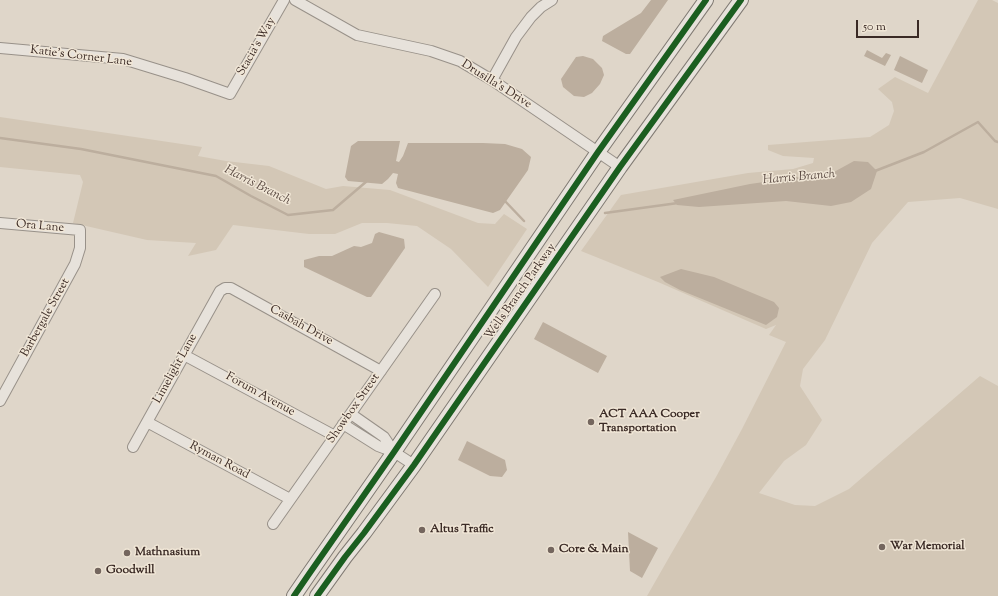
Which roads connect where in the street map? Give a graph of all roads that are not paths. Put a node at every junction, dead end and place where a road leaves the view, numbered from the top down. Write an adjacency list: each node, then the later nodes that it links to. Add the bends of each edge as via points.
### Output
1 (284, 0): 9 (street, Stacia's Way)
2 (295, 0): 8 (street, Drusilla's Drive, via 357,35 431,51 460,61)
3 (552, 0): 6 (street)
4 (706, 0): 10 (main road, Wells Branch Parkway)
5 (741, 0): 11 (main road, Wells Branch Parkway)
6 (539, 3): 8 (street)
7 (0, 48): 9 (street, Katie's Corner Lane, via 123,59)
8 (492, 80): 10 (street, Drusilla's Drive)
9 (230, 94)
10 (598, 152): 11 (street, Drusilla's Drive); 24 (main road, Wells Branch Parkway)
11 (620, 167): 25 (main road, Wells Branch Parkway)
12 (0, 223): 13 (street, Ora Lane)
13 (80, 230): 18 (street, Barbergale Street, via 80,248 76,264)
14 (220, 291): 16 (street, Limelight Lane); 17 (street, Casbah Drive, via 231,288)
15 (435, 294): 17 (street, Showbox Street)
16 (184, 355): 20 (street, Limelight Lane); 22 (street, Forum Avenue)
17 (381, 371): 19 (street, Showbox Street)
18 (0, 401)
19 (351, 414): 21 (street, Showbox Street); 24 (street, via 384,437)
20 (147, 422): 23 (street, Limelight Lane); 26 (street, Ryman Road)
21 (343, 424): 22 (street, Showbox Street); 24 (street, via 378,446)
22 (335, 436): 26 (street, Showbox Street)
23 (133, 447)
24 (394, 452): 25 (street); 28 (main road, Wells Branch Parkway)
25 (414, 466): 29 (main road, Wells Branch Parkway)
26 (290, 499): 27 (street, Showbox Street)
27 (273, 524)
28 (294, 596)
29 (317, 596)

